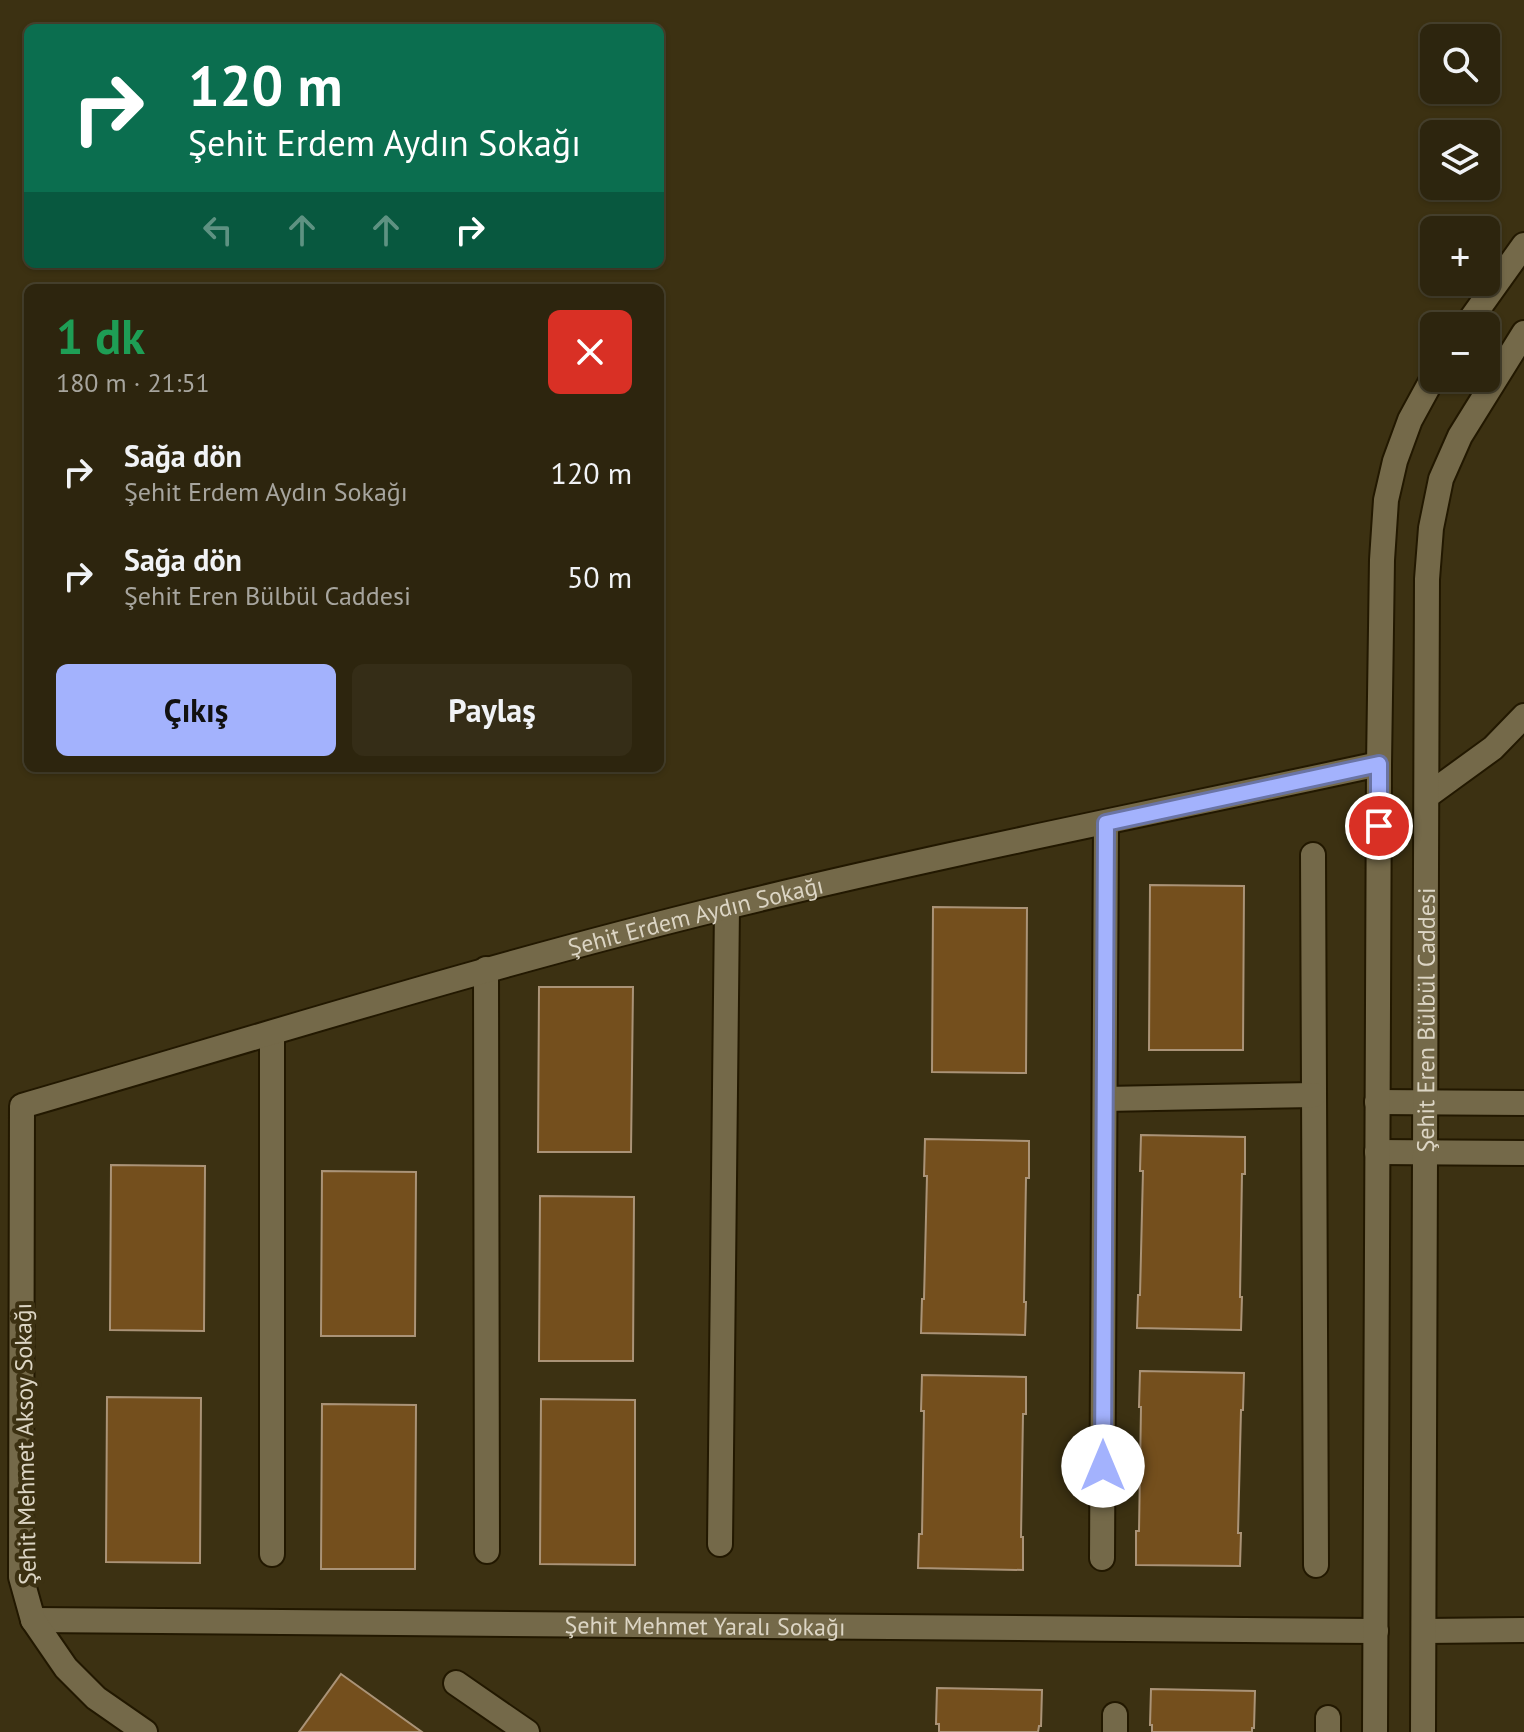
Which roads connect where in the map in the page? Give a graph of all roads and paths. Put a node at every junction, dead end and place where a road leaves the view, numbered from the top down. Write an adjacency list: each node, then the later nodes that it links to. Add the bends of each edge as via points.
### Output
1 (1524, 245): 2 (street)
2 (1476, 312)
3 (1524, 333): 7 (street, Şehit Eren Bülbül Caddesi, via 1460,436 1441,479 1427,579)
4 (1425, 392): 6 (street, Şehit Eren Bülbül Caddesi, via 1395,461 1386,500)
5 (1524, 716): 7 (street, via 1493,748)
6 (1379, 764): 8 (street, Şehit Erdem Aydın Sokağı); 15 (street, Şehit Eren Bülbül Caddesi)
7 (1427, 796): 16 (street, Şehit Eren Bülbül Caddesi)
8 (1106, 823): 10 (street, Şehit Erdem Aydın Sokağı); 14 (street)
9 (1313, 855): 13 (street)
10 (727, 907): 11 (street, Şehit Erdem Aydın Sokağı); 22 (street)
11 (486, 969): 12 (street, Şehit Erdem Aydın Sokağı); 23 (street)
12 (272, 1033): 18 (street, Şehit Erdem Aydın Sokağı); 24 (street)
13 (1314, 1095): 14 (street); 26 (street)
14 (1105, 1099): 25 (street)
15 (1377, 1102): 16 (street); 19 (street, Şehit Eren Bülbül Caddesi)
16 (1426, 1102): 17 (street); 20 (street, Şehit Eren Bülbül Caddesi)
17 (1524, 1103)
18 (22, 1106): 27 (street, Şehit Mehmet Aksoy Sokağı, via 21,1577)
19 (1377, 1152): 20 (street); 29 (street, Şehit Eren Bülbül Caddesi)
20 (1425, 1153): 21 (street); 30 (street, Şehit Eren Bülbül Caddesi)
21 (1524, 1153)
22 (720, 1544)
23 (487, 1551)
24 (272, 1554)
25 (1102, 1558)
26 (1316, 1565)
27 (33, 1620): 29 (street, Şehit Mehmet Yaralı Sokağı); 32 (street, Şehit Mehmet Aksoy Sokağı, via 66,1668 96,1698)
28 (1524, 1630): 30 (street)
29 (1376, 1631): 34 (street, Şehit Eren Bülbül Caddesi)
30 (1424, 1631): 35 (street, Şehit Eren Bülbül Caddesi)
31 (456, 1683): 33 (street)
32 (145, 1732)
33 (527, 1732)
34 (1375, 1732)
35 (1423, 1732)

